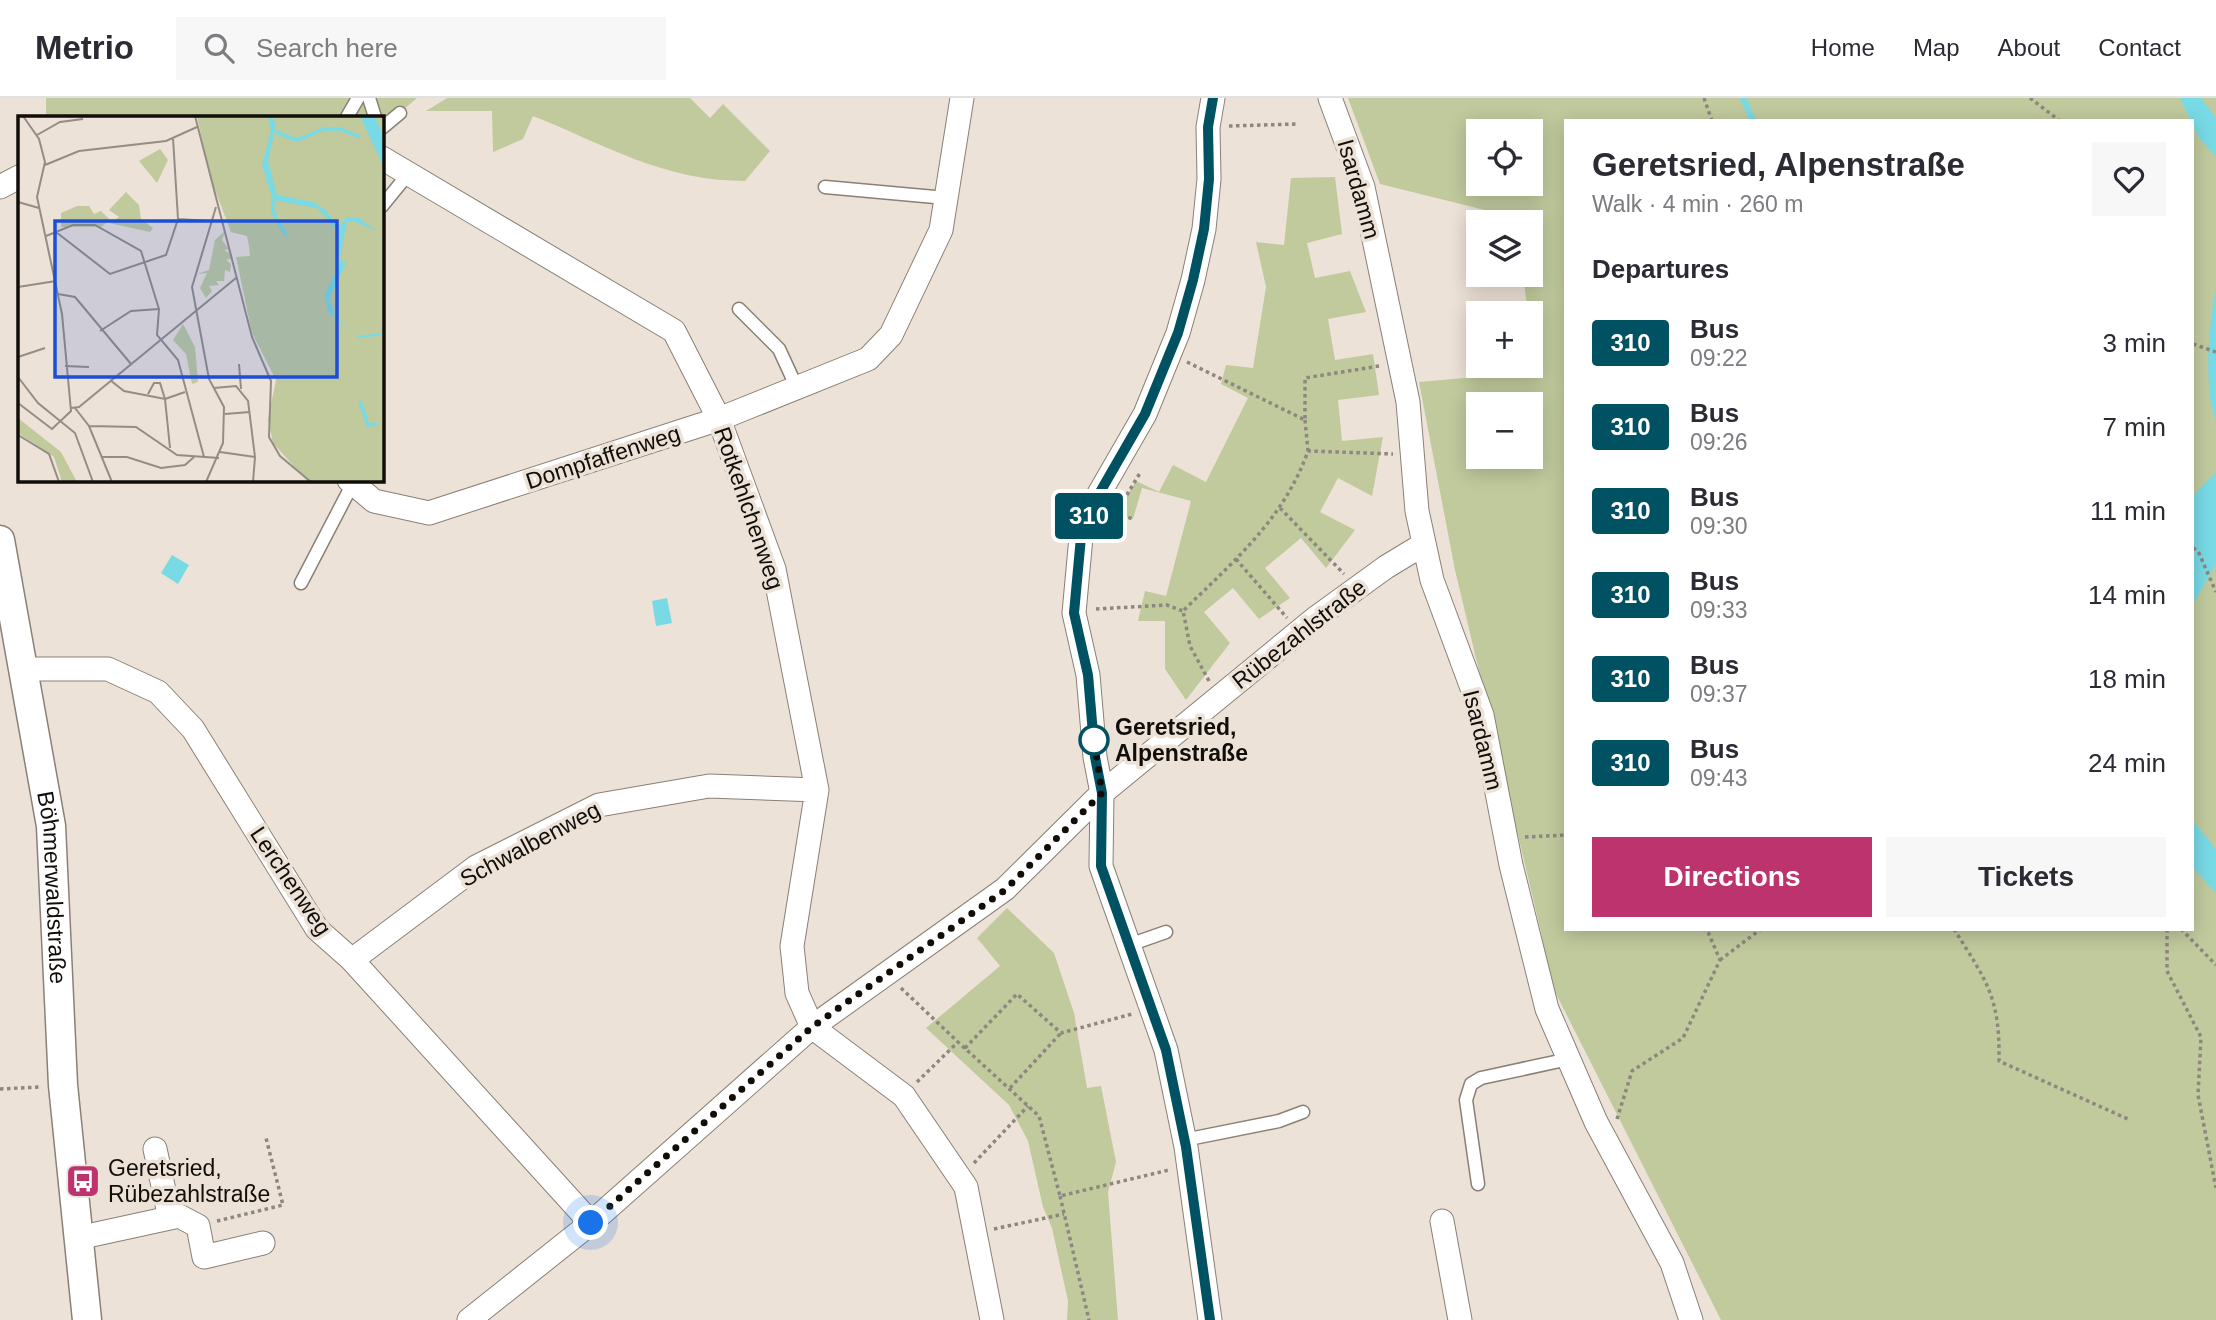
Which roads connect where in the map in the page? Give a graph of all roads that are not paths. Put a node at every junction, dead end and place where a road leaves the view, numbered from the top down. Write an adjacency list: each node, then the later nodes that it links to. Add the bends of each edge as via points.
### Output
1 (358, 98): 7 (lane)
2 (369, 98): 8 (lane)
3 (961, 98): 13 (street, Dompfaffenweg)
4 (1213, 98): 25 (street, via 1204,229 1193,280 1145,414 1092,506 1081,537 1075,610)
5 (1330, 98): 20 (street, Isardamm, via 1363,187 1400,362)
6 (400, 113): 9 (lane)
7 (348, 116)
8 (375, 116)
9 (383, 127)
10 (383, 159): 11 (street, Rotkehlchenweg)
11 (409, 173): 14 (lane); 17 (street, Rotkehlchenweg, via 674,331)
12 (825, 187): 13 (lane)
13 (946, 198): 16 (street, Dompfaffenweg, via 942,230 891,335 869,359)
14 (383, 205)
15 (739, 309): 16 (lane, via 779,349)
16 (797, 388): 17 (street, Dompfaffenweg)
17 (719, 419): 18 (street, Dompfaffenweg, via 429,513 374,501); 24 (street, Rotkehlchenweg, via 774,569)
18 (351, 481): 22 (lane)
19 (0, 540): 21 (street, Böhmerwaldstraße)
20 (1424, 544): 25 (street, Rübezahlstraße, via 1300,632); 30 (street, Isardamm, via 1432,580 1482,715 1505,838 1547,1009)
21 (3, 569): 23 (street, Böhmerwaldstraße)
22 (301, 583)
23 (23, 669): 28 (street, Lerchenweg, via 108,669 158,692 193,729 317,929); 38 (street, Böhmerwaldstraße, via 51,826 63,1085)
24 (817, 790): 28 (street, Schwalbenweg, via 709,786 599,805 476,867); 29 (street, Rotkehlchenweg, via 792,946 797,993)
25 (1102, 793): 27 (street, via 1101,866); 29 (street, Rübezahlstraße, via 1005,890)
26 (1166, 932): 27 (lane)
27 (1129, 945): 32 (street, via 1166,1050)
28 (352, 960): 37 (street, Lerchenweg)
29 (812, 1027): 37 (street, Rübezahlstraße); 42 (street, via 904,1096 966,1187)
30 (1569, 1059): 34 (lane, via 1471,1084 1466,1100); 45 (street, Isardamm, via 1672,1263)
31 (1303, 1112): 32 (lane)
32 (1184, 1140): 43 (street)
33 (155, 1149): 35 (street)
34 (1478, 1184)
35 (170, 1218): 38 (street); 39 (street, via 179,1216 198,1226 204,1256)
36 (1442, 1221): 44 (street)
37 (591, 1223): 41 (street, Rübezahlstraße)
38 (78, 1238): 40 (street, Böhmerwaldstraße)
39 (263, 1243)
40 (87, 1320)
41 (469, 1320)
42 (992, 1320)
43 (1210, 1320)
44 (1460, 1320)
45 (1692, 1320)

